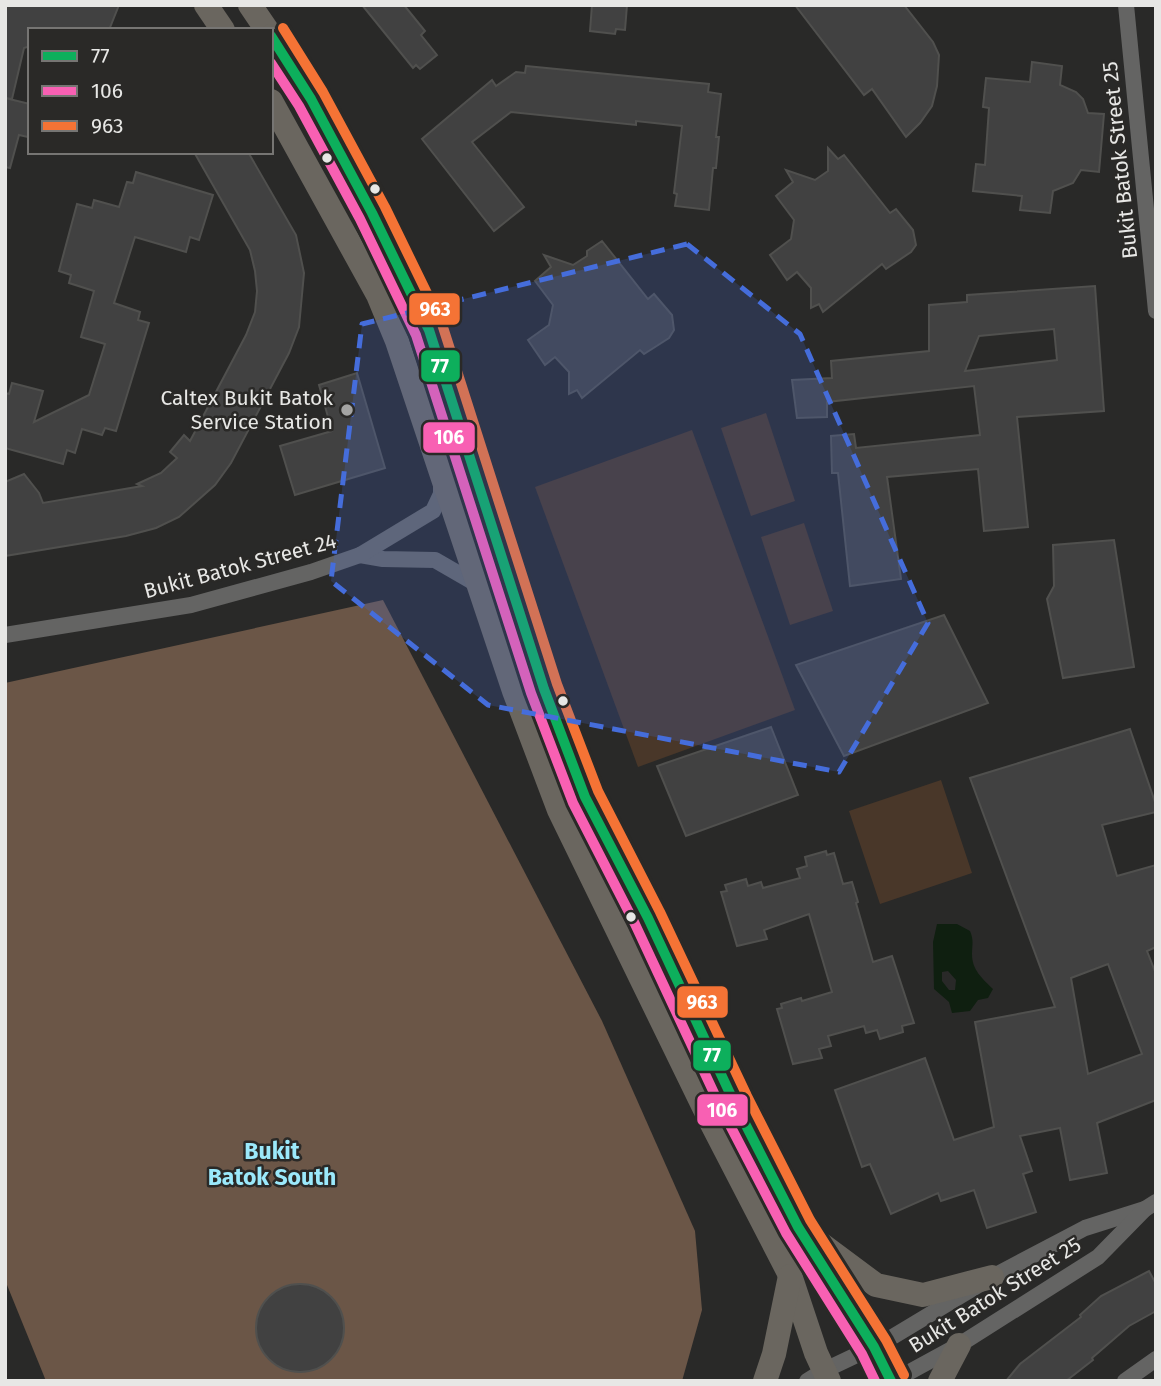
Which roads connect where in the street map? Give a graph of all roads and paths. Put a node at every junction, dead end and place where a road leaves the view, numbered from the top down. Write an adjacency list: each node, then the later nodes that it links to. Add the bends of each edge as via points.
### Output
1 (206, 5): 4 (main road)
2 (250, 5): 5 (main road)
3 (1126, 5): 8 (street, Bukit Batok Street 25)
4 (222, 28)
5 (266, 28)
6 (273, 39): 14 (main road, via 372,213 429,330 540,677 585,797)
7 (273, 104): 9 (main road, via 378,295)
8 (1156, 311)
9 (441, 474): 10 (street, Bukit Batok Street 24, via 441,494 433,511); 11 (main road)
10 (360, 555): 11 (street, Bukit Batok Street 24, via 435,560); 12 (street, Bukit Batok Street 24, via 191,605)
11 (480, 586): 15 (main road, via 559,810)
12 (5, 635)
13 (1150, 1206): 16 (street, Bukit Batok Street 25, via 1085,1228); 17 (street, Bukit Batok Street 25, via 1098,1257)
14 (798, 1227): 16 (main road, via 876,1285 923,1295); 18 (main road)
15 (790, 1275): 20 (main road); 21 (main road)
16 (992, 1277): 18 (street, Bukit Batok Street 25)
17 (958, 1345): 22 (street, Bukit Batok Street 25); 23 (main road)
18 (874, 1347): 20 (street, Bukit Batok Street 25); 22 (main road)
19 (1156, 1359): 24 (street)
20 (820, 1377)
21 (765, 1381)
22 (892, 1381)
23 (940, 1381)
24 (1125, 1381)

